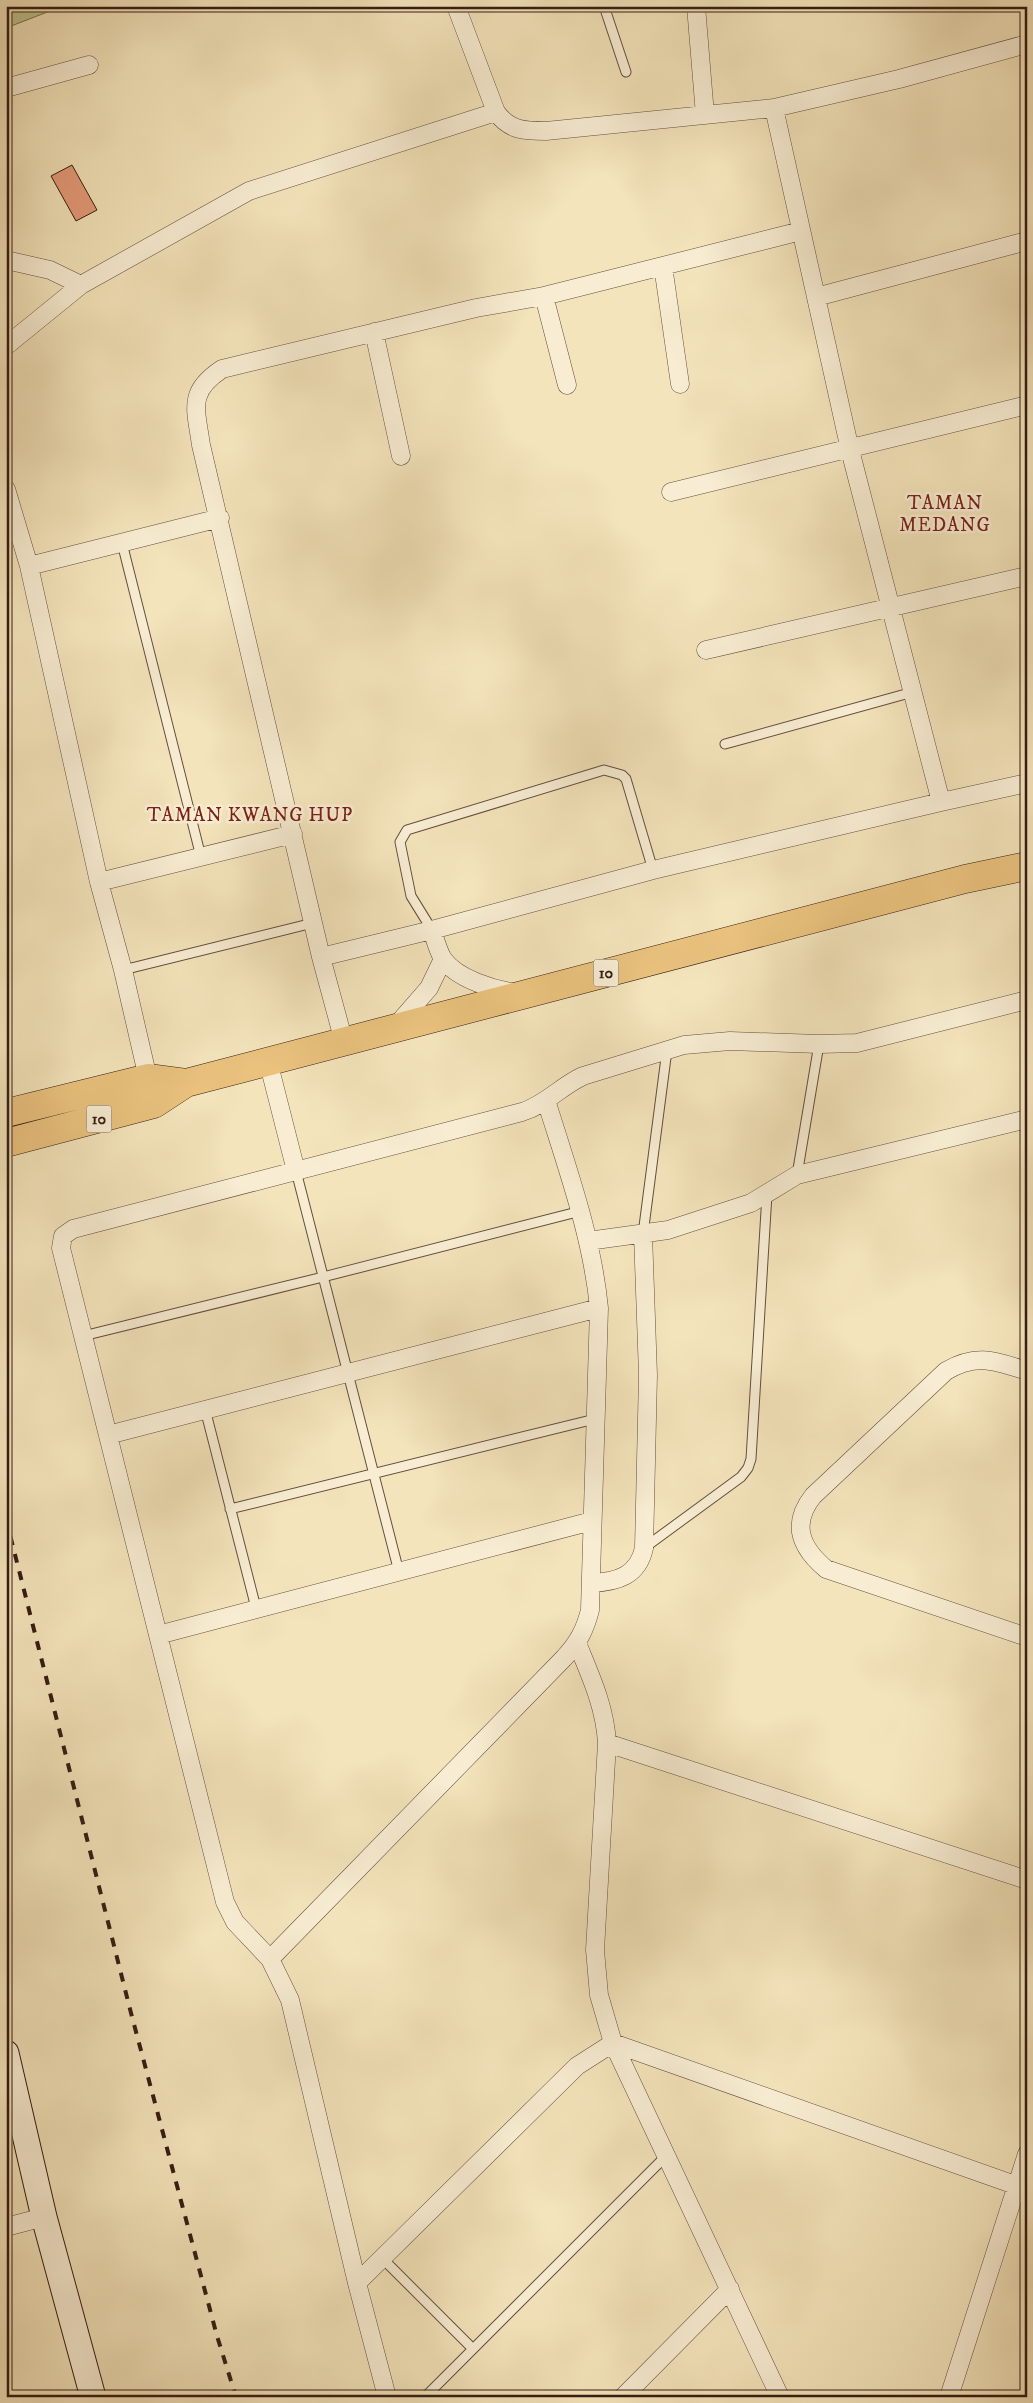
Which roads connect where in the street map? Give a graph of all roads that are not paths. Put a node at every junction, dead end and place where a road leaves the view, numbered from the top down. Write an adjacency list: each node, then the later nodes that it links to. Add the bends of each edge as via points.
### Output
1 (456, 6): 9 (street)
2 (604, 6): 6 (lane)
3 (696, 6): 10 (street)
4 (1027, 44): 8 (street, via 899,79)
5 (89, 65): 7 (street)
6 (626, 72)
7 (6, 88)
8 (774, 108): 10 (street); 11 (street)
9 (496, 112): 10 (street, via 505,123 523,131); 15 (street, via 249,191)
10 (705, 115)
11 (801, 231): 14 (street); 17 (street)
12 (1027, 241): 17 (street)
13 (6, 260): 15 (street, via 50,270)
14 (663, 266): 16 (street); 20 (street)
15 (81, 285): 19 (street)
16 (544, 296): 18 (street, via 506,301); 21 (street)
17 (816, 297): 23 (street)
18 (374, 332): 24 (street); 27 (street, via 222,369 206,379 198,392 196,409 201,445)
19 (6, 346)
20 (680, 384)
21 (566, 385)
22 (1027, 406): 23 (street)
23 (850, 450): 26 (street); 31 (street)
24 (401, 456)
25 (6, 489): 29 (street)
26 (671, 492)
27 (220, 518): 28 (street); 37 (street)
28 (122, 543): 29 (street); 38 (lane)
29 (29, 566): 41 (street)
30 (1027, 576): 31 (street)
31 (890, 608): 32 (street); 33 (street)
32 (706, 650)
33 (913, 692): 34 (lane); 36 (street)
34 (725, 744)
35 (1027, 783): 36 (street)
36 (941, 802): 40 (street)
37 (293, 834): 38 (street); 42 (street)
38 (201, 857): 41 (street)
39 (1027, 866): 47 (main road, 10, via 965,879)
40 (653, 870): 43 (street); 43 (lane, via 626,779 622,774 604,770 407,830 400,842 411,896)
41 (99, 882): 46 (street)
42 (313, 923): 44 (street); 46 (lane)
43 (432, 930): 44 (street); 45 (street)
44 (321, 957): 50 (street)
45 (443, 959): 47 (street, via 484,986); 49 (street, via 429,988)
46 (123, 970): 54 (street)
47 (524, 994): 49 (main road, 10)
48 (1027, 1000): 51 (street, via 857,1043)
49 (394, 1029): 50 (main road, 10)
50 (344, 1042): 53 (main road, 10)
51 (818, 1044): 52 (street, via 716,1041); 62 (lane)
52 (667, 1049): 56 (street, via 582,1076); 65 (lane)
53 (268, 1062): 55 (main road, 10); 61 (street)
54 (148, 1078): 55 (main road, 10); 57 (street); 58 (main road, 10)
55 (186, 1083): 57 (main road, 10)
56 (546, 1100): 61 (street, via 522,1112); 64 (street)
57 (154, 1104): 60 (main road, 10)
58 (6, 1113)
59 (1027, 1119): 62 (street)
60 (6, 1143)
61 (296, 1171): 67 (lane); 69 (street, via 68,1232 61,1248)
62 (797, 1176): 63 (street)
63 (766, 1194): 65 (street, via 751,1203 668,1230); 78 (lane, via 748,1468)
64 (581, 1211): 66 (street); 67 (lane)
65 (644, 1234): 66 (street); 78 (street, via 648,1375)
66 (588, 1241): 68 (street)
67 (323, 1278): 69 (lane); 71 (lane)
68 (599, 1308): 71 (street); 73 (street)
69 (83, 1336): 74 (street)
70 (1027, 1371): 83 (street, via 986,1359 970,1360 946,1371 813,1496 801,1516 800,1528 808,1550 826,1569)
71 (348, 1372): 72 (street); 75 (lane)
72 (205, 1409): 74 (street); 76 (lane)
73 (595, 1419): 75 (lane); 77 (street)
74 (108, 1434): 82 (street)
75 (373, 1473): 76 (lane); 79 (lane)
76 (230, 1508): 81 (lane)
77 (592, 1521): 79 (street); 80 (street)
78 (644, 1548): 80 (street, via 637,1566 622,1579)
79 (399, 1572): 81 (street)
80 (591, 1584): 84 (street, via 586,1627)
81 (256, 1608): 82 (street)
82 (158, 1635): 87 (street, via 225,1902 235,1922)
83 (1027, 1637)
84 (577, 1643): 85 (street, via 601,1702); 87 (street)
85 (607, 1743): 86 (street); 88 (street, via 595,1950 599,1995)
86 (1027, 1880)
87 (270, 1959): 96 (street, via 290,2000)
88 (612, 2043): 91 (street); 92 (street); 95 (street, via 577,2066)
89 (6, 2053): 93 (main road)
90 (1027, 2154): 92 (street)
91 (667, 2155): 97 (street); 98 (lane)
92 (1018, 2186): 104 (street)
93 (44, 2217): 94 (street); 99 (main road)
94 (6, 2227)
95 (382, 2258): 96 (street); 98 (lane)
96 (357, 2283): 100 (street)
97 (730, 2288): 102 (street); 103 (street)
98 (473, 2349): 101 (lane)
99 (93, 2397)
100 (387, 2397)
101 (425, 2397)
102 (623, 2397)
103 (780, 2397)
104 (949, 2397)

